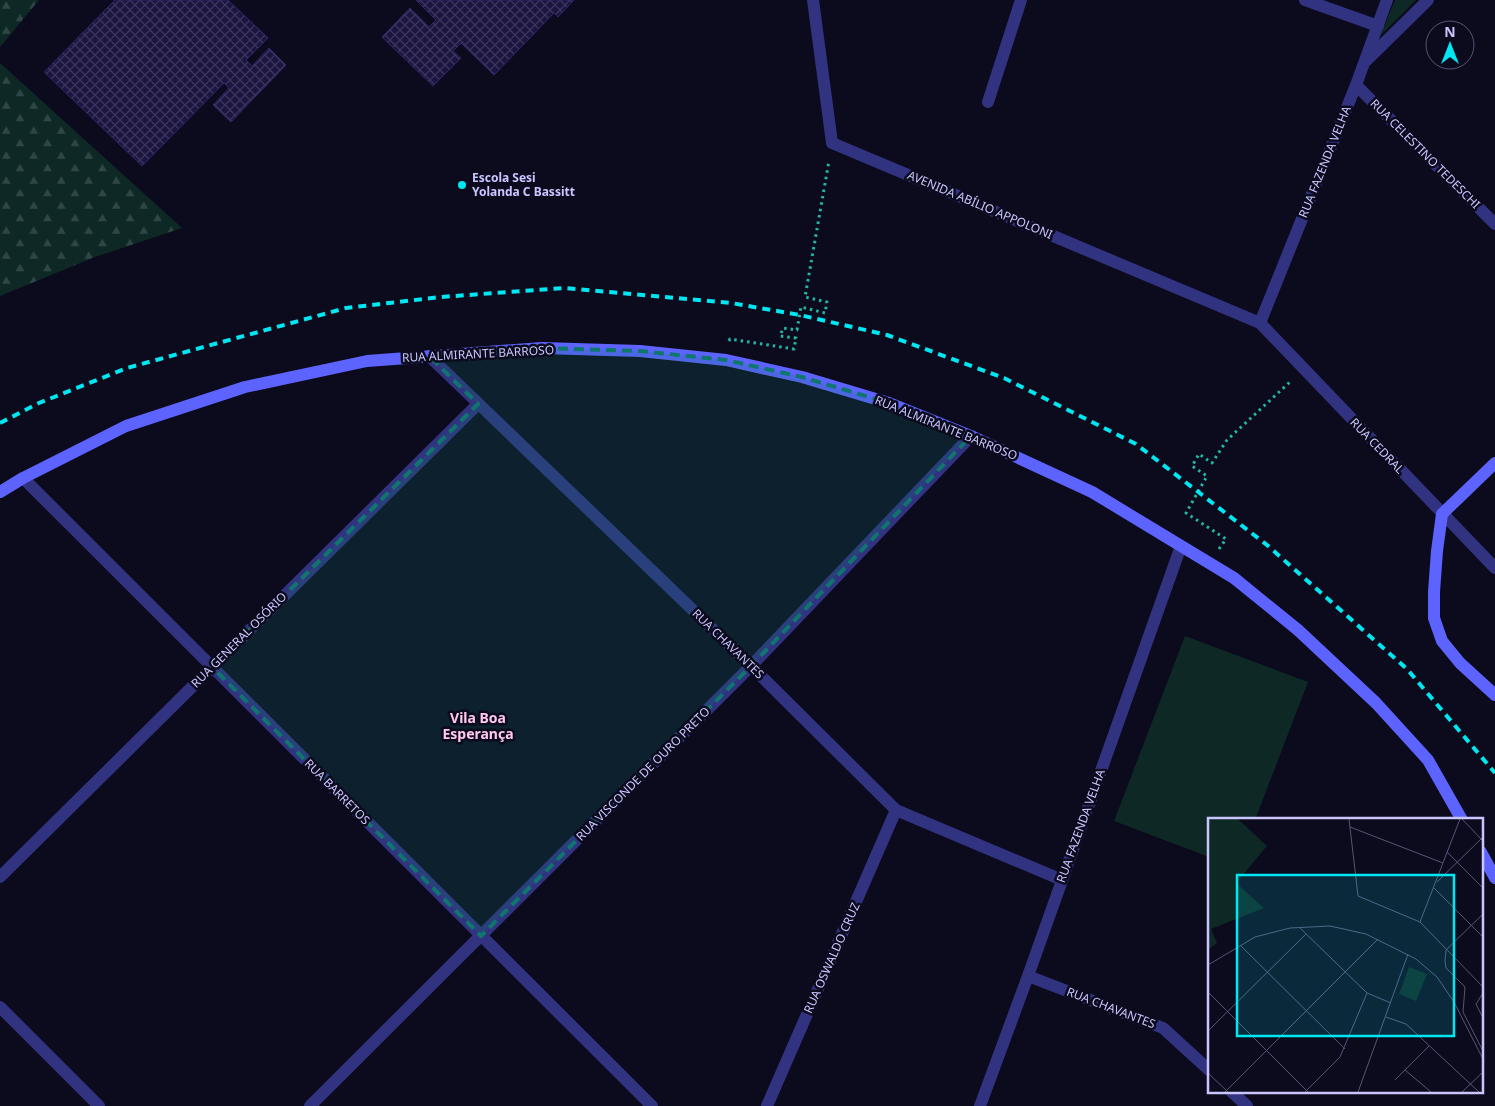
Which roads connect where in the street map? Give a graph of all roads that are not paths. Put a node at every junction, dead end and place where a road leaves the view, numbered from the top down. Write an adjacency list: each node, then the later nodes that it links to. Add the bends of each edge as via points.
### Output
1 (813, 0): 11 (street, AVENIDA ABÍLIO APPOLONI, via 832,143)
2 (1021, 0): 9 (street)
3 (1305, 0): 6 (street)
4 (1388, 0): 6 (street, RUA FAZENDA VELHA)
5 (1428, 0): 7 (street)
6 (1378, 26): 7 (street, RUA FAZENDA VELHA)
7 (1363, 65): 8 (street, RUA FAZENDA VELHA)
8 (1356, 85): 10 (street, RUA CELESTINO TEDESCHI); 11 (street, RUA FAZENDA VELHA)
9 (988, 102)
10 (1495, 224)
11 (1260, 323): 18 (street, RUA CEDRAL)
12 (428, 356): 13 (street, RUA CHAVANTES); 14 (street, RUA ALMIRANTE BARROSO, via 542,348 640,351 726,360 802,377 889,403); 16 (street, RUA ALMIRANTE BARROSO, via 366,361 245,387 126,426)
13 (478, 404): 21 (street, RUA CHAVANTES); 22 (street, RUA GENERAL OSÓRIO)
14 (972, 436): 19 (street, RUA ALMIRANTE BARROSO, via 1092,492); 21 (street, RUA VISCONDE DE OURO PRETO)
15 (1495, 463): 18 (street)
16 (23, 478): 17 (street, RUA ALMIRANTE BARROSO); 22 (street, RUA BARRETOS)
17 (0, 492)
18 (1442, 514): 20 (street, RUA CEDRAL); 23 (street, via 1436,551 1434,618 1442,641 1460,663)
19 (1181, 546): 25 (street, RUA ALMIRANTE BARROSO, via 1234,578 1298,630 1376,703 1428,760); 29 (street, RUA FAZENDA VELHA)
20 (1495, 568)
21 (751, 666): 24 (street, RUA CHAVANTES); 30 (street, RUA VISCONDE DE OURO PRETO)
22 (212, 667): 27 (street, RUA GENERAL OSÓRIO); 30 (street, RUA BARRETOS)
23 (1495, 695)
24 (896, 810): 29 (street, RUA CHAVANTES); 38 (street, RUA OSWALDO CRUZ)
25 (1461, 818)
26 (1482, 854): 28 (street)
27 (0, 877)
28 (1495, 878)
29 (1062, 880): 31 (street, RUA FAZENDA VELHA)
30 (481, 936): 36 (street, RUA VISCONDE DE OURO PRETO); 37 (street, RUA BARRETOS)
31 (1028, 976): 33 (street, RUA CHAVANTES, via 1163,1028); 39 (street, RUA FAZENDA VELHA)
32 (0, 1007): 35 (street)
33 (1208, 1069)
34 (1234, 1094): 40 (street)
35 (99, 1106)
36 (310, 1106)
37 (652, 1106)
38 (767, 1106)
39 (980, 1106)
40 (1247, 1106)

